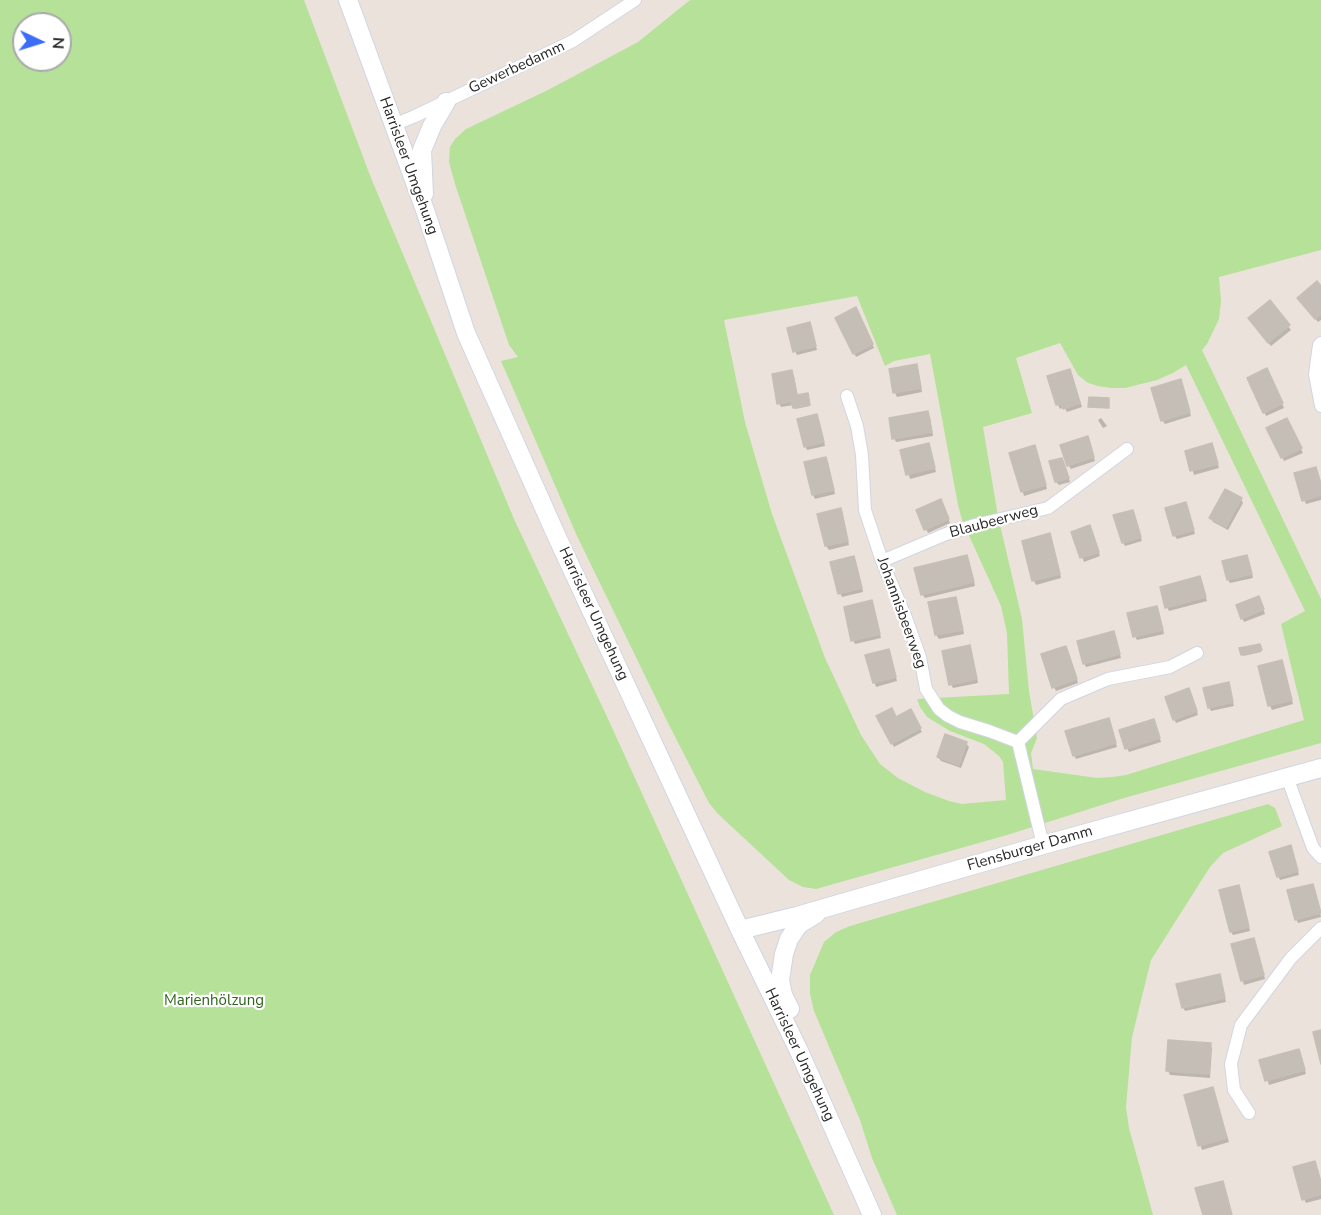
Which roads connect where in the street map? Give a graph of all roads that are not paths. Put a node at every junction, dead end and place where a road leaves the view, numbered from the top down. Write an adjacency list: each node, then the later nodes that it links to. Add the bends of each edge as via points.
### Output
1 (348, 0): 4 (main road, Harrisleer Umgehung)
2 (635, 0): 3 (street, Gewerbedamm, via 573,41)
3 (446, 102): 4 (street, Gewerbedamm); 5 (main road, via 422,150)
4 (393, 125): 5 (main road, Harrisleer Umgehung)
5 (425, 210): 19 (main road, Harrisleer Umgehung, via 466,333)
6 (1321, 343): 8 (street, via 1315,374)
7 (847, 396): 10 (street, Johannisbeerweg, via 862,455 866,510)
8 (1321, 406)
9 (1127, 448): 10 (street, Blaubeerweg, via 1048,508 946,534)
10 (882, 561): 12 (street, Johannisbeerweg, via 916,647 926,689 939,709 960,722)
11 (1197, 653): 12 (street, via 1170,667 1108,679 1062,699)
12 (1018, 742): 15 (street)
13 (1321, 768): 14 (main road, Flensburger Damm)
14 (1287, 777): 15 (main road, Flensburger Damm); 16 (street, via 1313,848)
15 (1043, 845): 17 (main road, Flensburger Damm)
16 (1321, 857)
17 (827, 907): 19 (main road, Flensburger Damm); 21 (main road, via 801,923 789,939 780,980 819,1070)
18 (1321, 928): 20 (street, via 1291,958 1241,1025 1231,1064 1234,1090)
19 (740, 930): 21 (main road, Harrisleer Umgehung)
20 (1249, 1113)
21 (826, 1114): 22 (main road, Harrisleer Umgehung)
22 (872, 1215)

